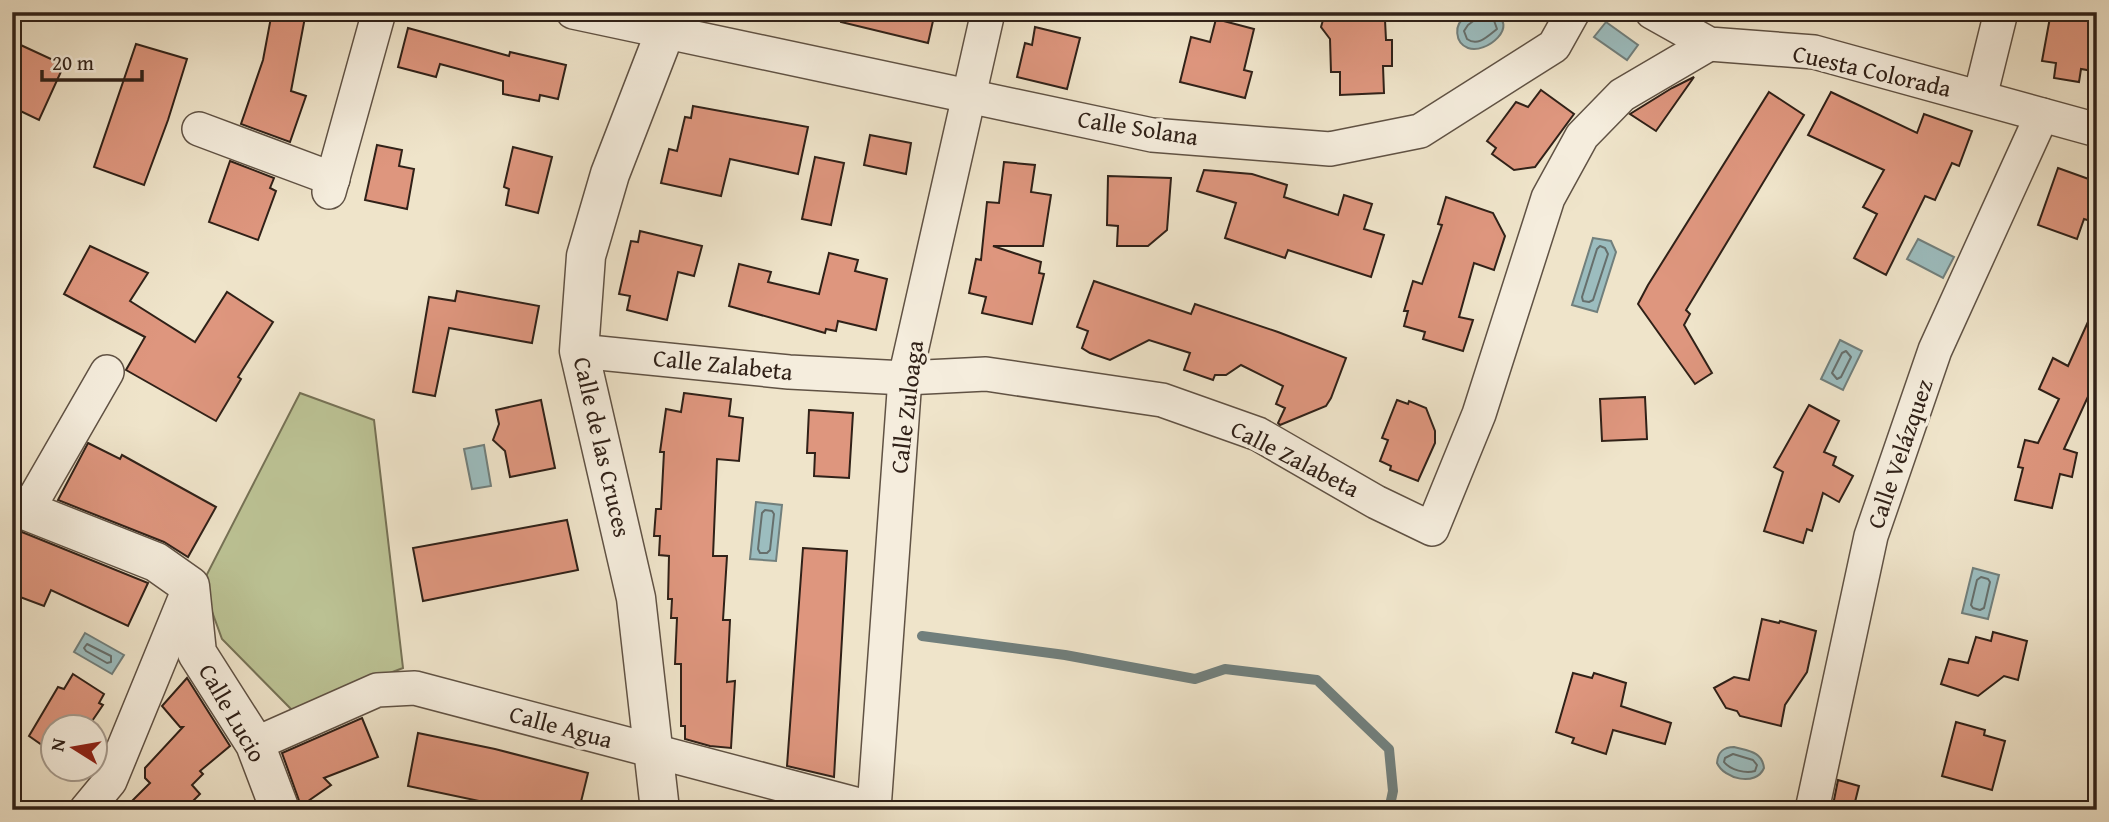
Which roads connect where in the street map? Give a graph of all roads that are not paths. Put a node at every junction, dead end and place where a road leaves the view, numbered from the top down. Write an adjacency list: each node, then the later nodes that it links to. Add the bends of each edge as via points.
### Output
1 (379, 12): 12 (street, via 331,185)
2 (573, 12): 7 (street, Calle Solana)
3 (988, 12): 9 (street, Calle Zuloaga)
4 (1573, 12): 9 (street, Calle Solana, via 1554,46 1420,131 1330,149 1152,135)
5 (1652, 12): 8 (street, Cuesta Colorada)
6 (2000, 12): 10 (street)
7 (667, 22): 9 (street, Calle Solana); 14 (street, Calle de las Cruces, via 610,174 586,256)
8 (1709, 44): 10 (street, Cuesta Colorada, via 1814,52); 16 (street, Calle Zalabeta, via 1622,95 1582,136 1548,198 1479,414 1432,528 1376,502 1258,434 1163,400 986,374)
9 (967, 97): 16 (street, Calle Zuloaga)
10 (1980, 97): 11 (street, Cuesta Colorada)
11 (2042, 115): 13 (street, Cuesta Colorada); 25 (street, Calle Velázquez, via 1935,350 1871,536)
12 (199, 129)
13 (2097, 130)
14 (579, 351): 16 (street, Calle Zalabeta, via 789,372); 20 (street, Calle de las Cruces, via 636,598)
15 (107, 372): 17 (street)
16 (905, 378): 21 (street, Calle Zuloaga)
17 (19, 506): 18 (street, via 156,562)
18 (190, 586): 19 (street, Calle Lucio, via 197,653); 22 (street, via 110,781)
19 (254, 744): 20 (street, Calle Agua, via 377,690 415,688); 23 (street, Calle Lucio)
20 (653, 752): 21 (street, Calle Agua); 24 (street, Calle de las Cruces)
21 (874, 809)
22 (86, 810)
23 (280, 810)
24 (660, 810)
25 (1812, 810)

